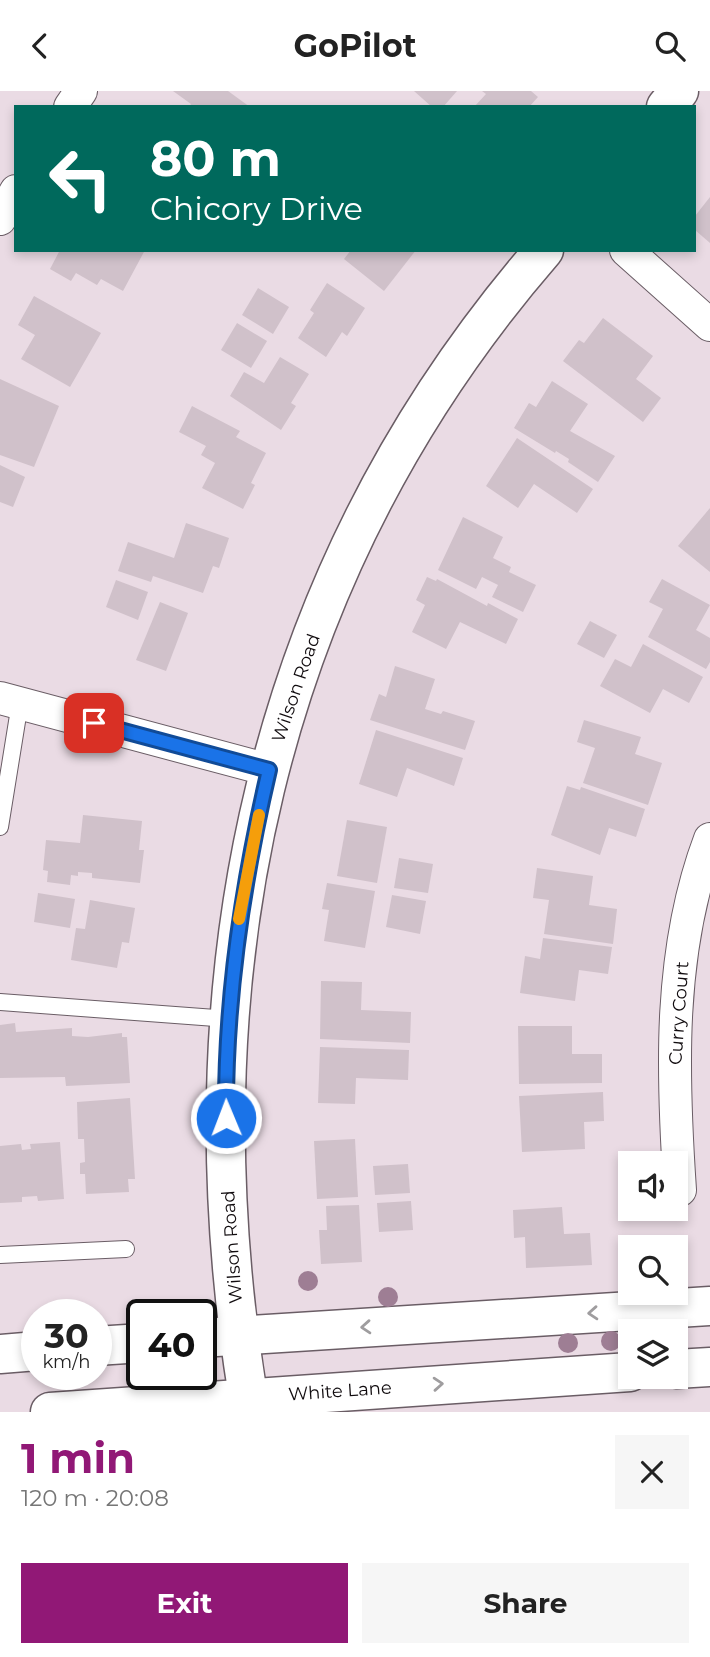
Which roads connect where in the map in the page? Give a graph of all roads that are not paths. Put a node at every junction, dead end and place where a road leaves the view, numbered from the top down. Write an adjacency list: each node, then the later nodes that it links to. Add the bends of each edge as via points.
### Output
1 (679, 91): 2 (street)
2 (668, 105)
3 (14, 194): 4 (street)
4 (0, 219)
5 (542, 252): 9 (street, Wilson Road, via 460,358 366,515 295,683)
6 (627, 252): 7 (street)
7 (710, 325)
8 (10, 701): 9 (street); 10 (lane)
9 (269, 770): 13 (street, Wilson Road, via 247,869)
10 (0, 827)
11 (710, 839): 14 (street, Curry Court, via 691,908 678,985 674,1050)
12 (0, 1002): 13 (lane)
13 (229, 1019): 18 (street, Wilson Road)
14 (678, 1151)
15 (126, 1249): 16 (lane)
16 (0, 1255)
17 (710, 1305): 18 (street, one-way to 18)
18 (220, 1337): 24 (street, Wilson Road)
19 (21, 1352): 20 (street)
20 (0, 1354)
21 (710, 1367): 22 (street)
22 (688, 1368)
23 (618, 1373): 24 (street, White Lane, one-way to 23)
24 (251, 1404): 25 (street, White Lane)
25 (50, 1412)

